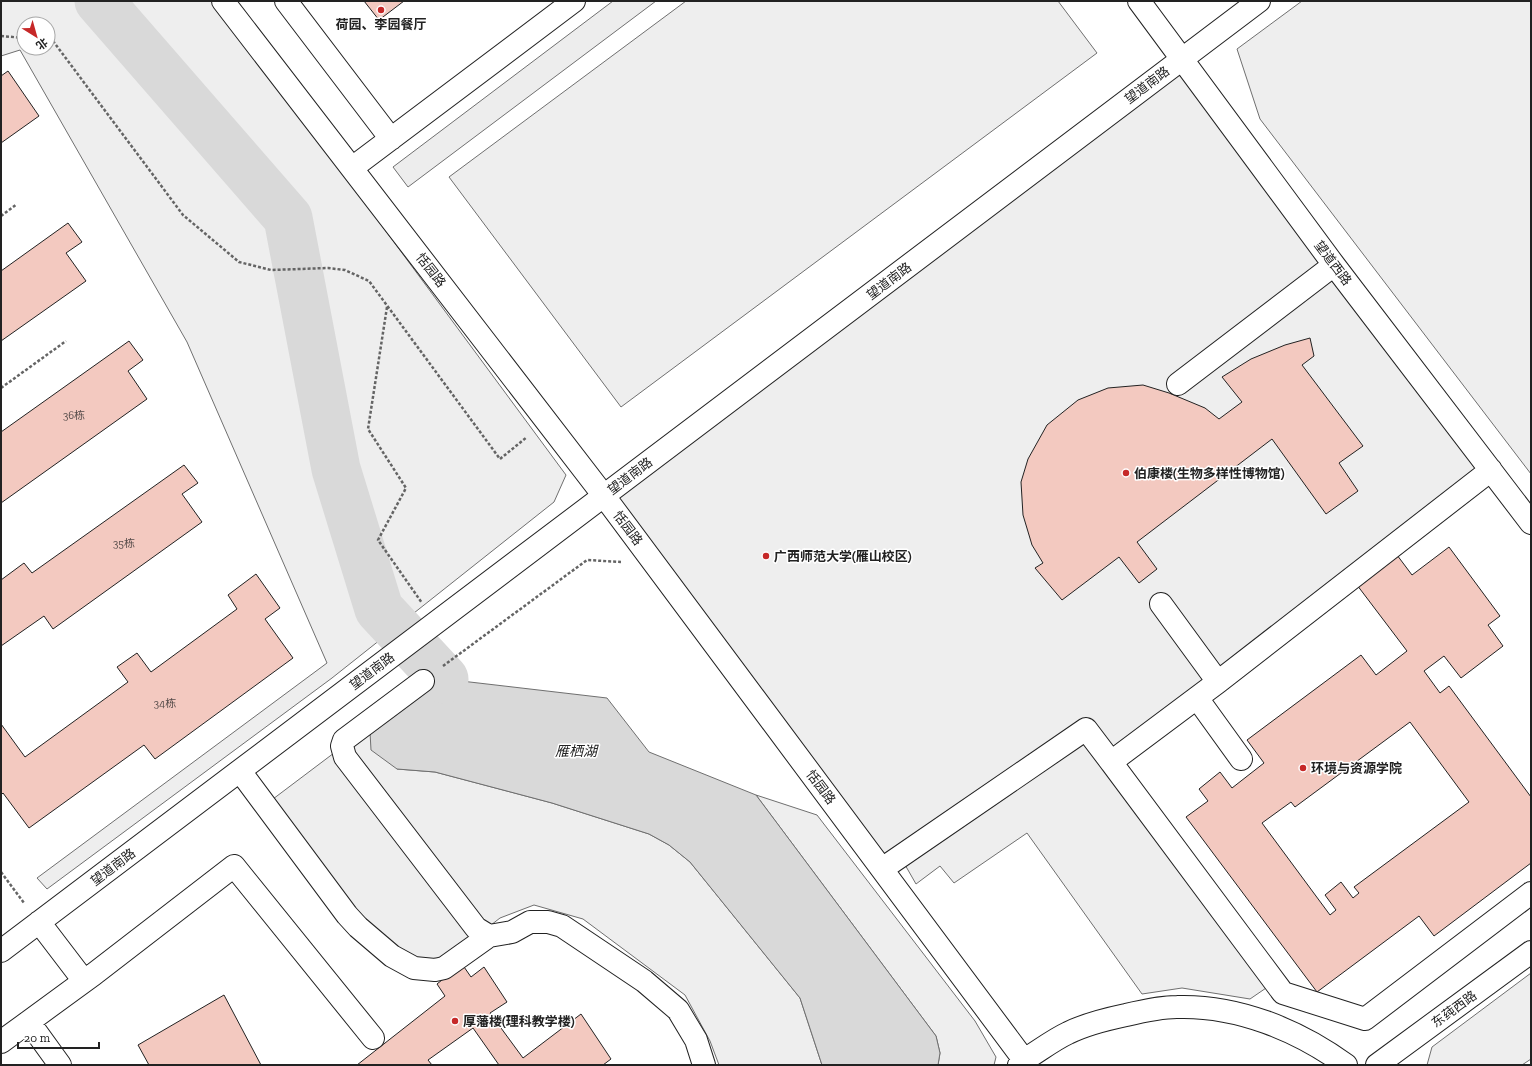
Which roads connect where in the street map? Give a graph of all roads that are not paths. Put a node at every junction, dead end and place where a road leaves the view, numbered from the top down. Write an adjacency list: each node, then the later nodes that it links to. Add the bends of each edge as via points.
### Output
1 (223, 1): 8 (street, 恬园路)
2 (286, 1): 7 (street)
3 (574, 1): 7 (street)
4 (1139, 1): 6 (street, 望道西路)
5 (1259, 1): 6 (street, 望道南路)
6 (1182, 59): 9 (street, 望道西路); 12 (street, 望道南路)
7 (391, 139): 8 (street)
8 (352, 168): 12 (street, 恬园路)
9 (1334, 265): 10 (street); 11 (street, 望道西路)
10 (1178, 384)
11 (1491, 470): 13 (street, 望道西路); 16 (street)
12 (604, 496): 20 (street, 望道南路); 21 (street, 恬园路)
13 (1531, 523)
14 (1161, 604): 16 (street)
15 (423, 681): 24 (street, via 344,740 343,750 345,757 476,928)
16 (1218, 682): 17 (street)
17 (1197, 698): 18 (street); 19 (street)
18 (1241, 759)
19 (1111, 762): 21 (street, via 1086,729); 22 (street, via 1283,993 1365,1019)
20 (240, 771): 23 (street, 望道南路); 24 (street, via 347,915 399,960 421,970 444,968)
21 (882, 869): 31 (street, 恬园路)
22 (1531, 893)
23 (39, 922): 25 (street, 望道南路); 27 (street)
24 (488, 936): 33 (street, via 512,932 530,922 548,922 562,926 644,982 678,1010 696,1040)
25 (1, 951)
26 (1531, 952): 35 (street, 东莼西路)
27 (84, 981): 28 (street); 29 (street, via 234,866)
28 (29, 1022): 30 (street); 32 (street)
29 (373, 1038)
30 (1, 1042)
31 (1022, 1062): 34 (street, via 1068,1033 1105,1019 1152,1009 1202,1007 1244,1015 1284,1028)
32 (60, 1065)
33 (704, 1065)
34 (1346, 1065)
35 (1377, 1065)

